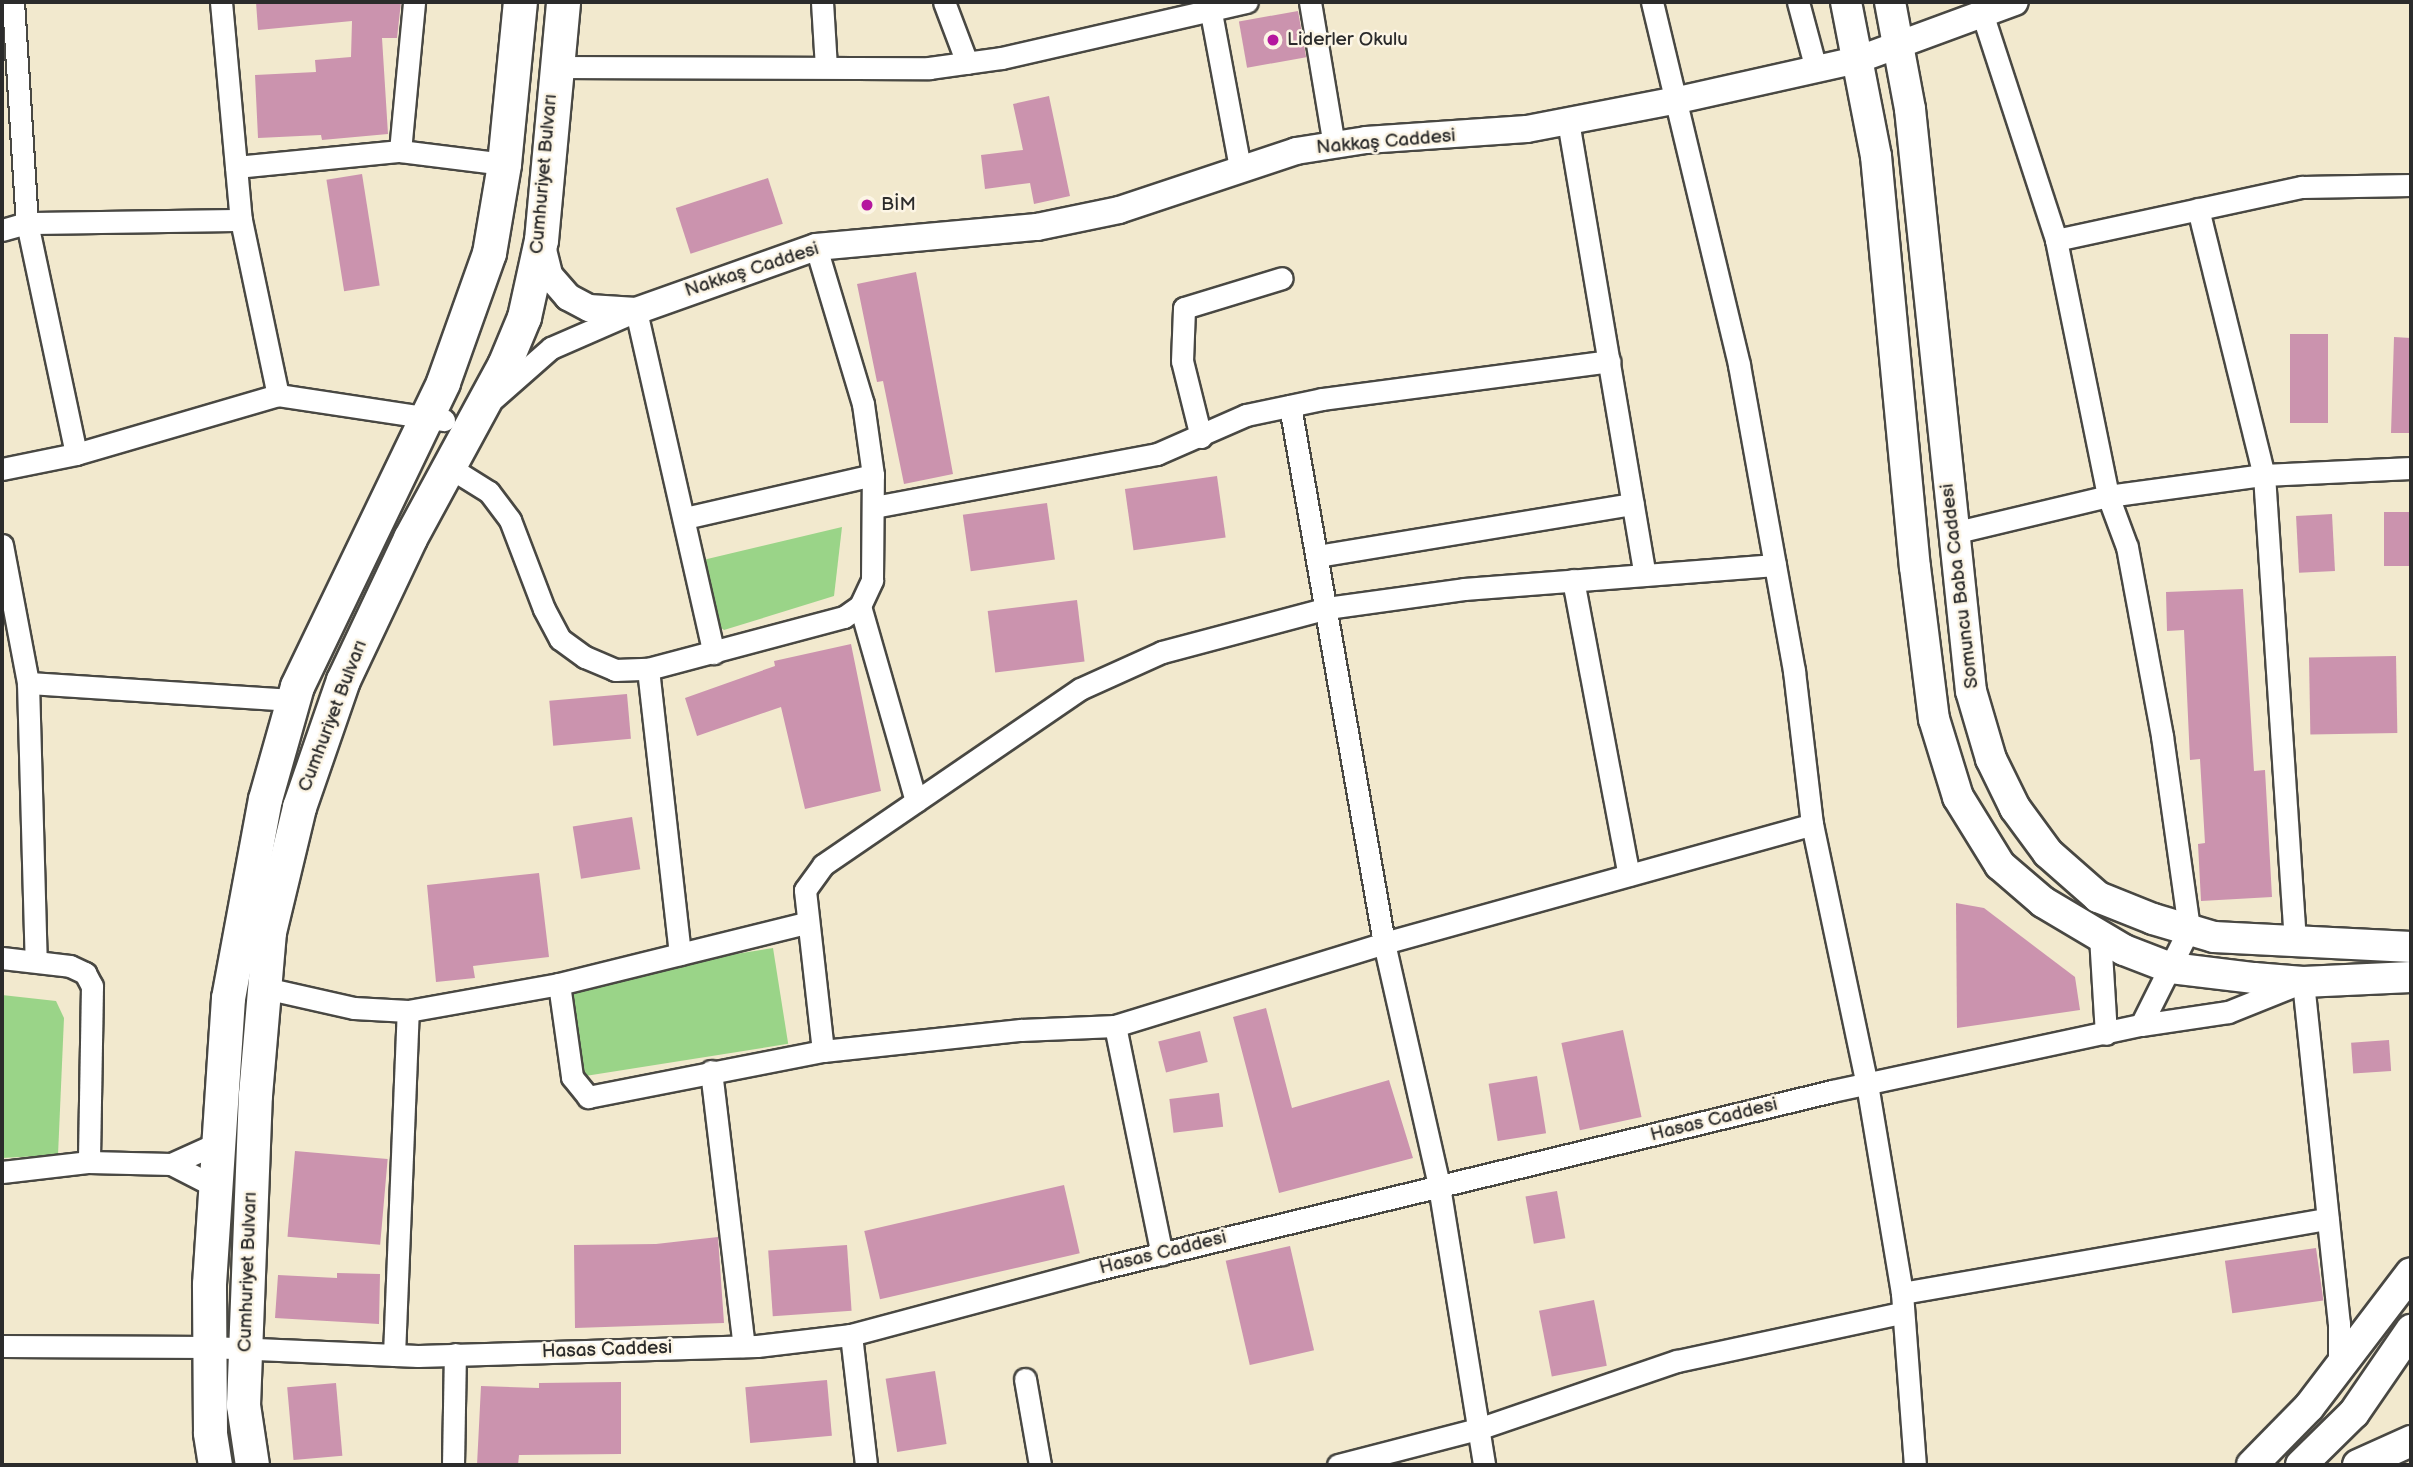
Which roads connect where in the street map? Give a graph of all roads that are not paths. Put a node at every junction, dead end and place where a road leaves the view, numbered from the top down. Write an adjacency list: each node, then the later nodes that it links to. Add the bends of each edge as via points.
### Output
1 (13, 2): 33 (street)
2 (221, 2): 28 (street)
3 (414, 2): 26 (street)
4 (520, 2): 27 (main road, Cumhuriyet Bulvarı)
5 (563, 2): 20 (main road, Cumhuriyet Bulvarı)
6 (822, 2): 21 (street)
7 (944, 2): 19 (street)
8 (1247, 2): 15 (street)
9 (1310, 2): 25 (street)
10 (1652, 2): 23 (street)
11 (1798, 2): 22 (street)
12 (1846, 2): 18 (main road, Somuncu Baba Caddesi)
13 (1890, 2): 17 (main road, Somuncu Baba Caddesi)
14 (2015, 2): 16 (street, Nakkaş Caddesi)
15 (1211, 6): 19 (street); 29 (street)
16 (1983, 16): 17 (street, Nakkaş Caddesi); 36 (street)
17 (1898, 46): 18 (street, Nakkaş Caddesi); 57 (main road, Somuncu Baba Caddesi, via 1910,109)
18 (1857, 60): 22 (street, Nakkaş Caddesi); 74 (main road, Somuncu Baba Caddesi, via 1876,156 1934,719 1958,797 2000,865 2043,902)
19 (967, 63): 21 (street, via 929,68)
20 (555, 67): 21 (street); 35 (main road, Cumhuriyet Bulvarı)
21 (826, 67)
22 (1816, 69): 23 (street, Nakkaş Caddesi)
23 (1678, 100): 24 (street, Nakkaş Caddesi); 60 (street, via 1739,365)
24 (1568, 121): 25 (street, Nakkaş Caddesi, via 1527,129); 42 (street)
25 (1334, 145): 29 (street, Nakkaş Caddesi)
26 (400, 151): 27 (street); 28 (street)
27 (504, 164): 38 (main road, Cumhuriyet Bulvarı)
28 (236, 167): 32 (street)
29 (1240, 167): 37 (street, Nakkaş Caddesi, via 1119,210 1037,227)
30 (2411, 185): 31 (street, via 2302,187)
31 (2198, 209): 36 (street); 52 (street)
32 (241, 220): 33 (street); 43 (street)
33 (27, 223): 34 (street); 47 (street)
34 (2, 230)
35 (541, 240): 40 (main road, Cumhuriyet Bulvarı); 41 (street, via 550,275 568,297 589,308)
36 (2056, 240): 53 (street)
37 (816, 247): 41 (street, Nakkaş Caddesi); 51 (street, via 863,404)
38 (480, 277): 40 (main road, via 499,263 521,268); 45 (main road, Cumhuriyet Bulvarı, via 443,382)
39 (1283, 278): 46 (street, via 1184,308 1182,361)
40 (528, 301): 45 (main road, Cumhuriyet Bulvarı, via 504,365)
41 (636, 311): 45 (street, via 551,348); 56 (street)
42 (1609, 361): 44 (street); 54 (street)
43 (278, 395): 45 (street); 47 (street)
44 (1290, 406): 46 (street, via 1247,415); 59 (street)
45 (456, 417): 48 (main road, Cumhuriyet Bulvarı); 68 (main road, Cumhuriyet Bulvarı)
46 (1201, 437): 55 (street, via 1157,454)
47 (76, 454): 50 (street)
48 (449, 467): 66 (street, via 489,492 510,520 544,610 560,639 615,670); 85 (main road, Cumhuriyet Bulvarı, via 343,680 299,807 269,932)
49 (2411, 468): 52 (street)
50 (2, 469)
51 (873, 475): 55 (street); 56 (street)
52 (2264, 475): 53 (street); 75 (street)
53 (2108, 496): 57 (street); 73 (street, via 2127,547)
54 (1633, 504): 59 (street); 61 (street)
55 (874, 507): 63 (street, via 872,580)
56 (685, 518): 65 (street)
57 (1953, 533): 73 (main road, Somuncu Baba Caddesi, via 1971,691 1991,759 2015,808 2048,853 2098,897)
58 (2, 545): 67 (street)
59 (1318, 556): 64 (street)
60 (1775, 565): 61 (street); 70 (street, via 1794,670)
61 (1645, 575): 62 (street)
62 (1573, 580): 64 (street); 71 (street)
63 (860, 606): 65 (street, via 844,617); 69 (street)
64 (1327, 608): 69 (street, via 1162,652 1080,689); 76 (street)
65 (714, 653): 66 (street)
66 (648, 669): 78 (street)
67 (28, 684): 68 (street); 80 (street)
68 (293, 700): 93 (main road, Cumhuriyet Bulvarı, via 265,799 228,999)
69 (916, 801): 72 (street, via 823,865 805,890)
70 (1812, 824): 71 (street); 92 (street)
71 (1629, 875): 76 (street)
72 (806, 923): 78 (street); 90 (street)
73 (2189, 929): 75 (main road, Somuncu Baba Caddesi, via 2214,937); 81 (street)
74 (2100, 936): 81 (main road, Somuncu Baba Caddesi); 89 (street)
75 (2295, 941): 77 (main road, Somuncu Baba Caddesi)
76 (1384, 943): 88 (street); 99 (street)
77 (2411, 947)
78 (680, 954): 84 (street)
79 (2, 958): 80 (street)
80 (36, 961): 95 (street, via 70,966 85,973 92,986)
81 (2171, 968): 83 (main road, Somuncu Baba Caddesi); 87 (street)
82 (2411, 977): 83 (main road, Somuncu Baba Caddesi)
83 (2303, 982): 87 (street, Hasas Caddesi, via 2228,1012); 101 (street)
84 (559, 984): 86 (street); 91 (street, via 572,1077 588,1097)
85 (265, 988): 86 (street, via 354,1008); 94 (main road, Cumhuriyet Bulvarı)
86 (408, 1011): 112 (street)
87 (2141, 1025): 89 (street, Hasas Caddesi)
88 (1115, 1026): 90 (street, via 1021,1030); 102 (street)
89 (2106, 1034): 92 (street, Hasas Caddesi)
90 (823, 1051): 91 (street)
91 (711, 1071): 109 (street)
92 (1867, 1084): 99 (street, Hasas Caddesi); 104 (street)
93 (218, 1143): 94 (main road, via 238,1134); 96 (street); 100 (main road, Cumhuriyet Bulvarı)
94 (253, 1147): 98 (main road, Cumhuriyet Bulvarı)
95 (89, 1162): 96 (street); 97 (street)
96 (171, 1164): 100 (street)
97 (2, 1172)
98 (252, 1183): 100 (main road, via 228,1196); 110 (main road, Cumhuriyet Bulvarı)
99 (1439, 1186): 102 (street, Hasas Caddesi); 115 (street)
100 (216, 1187): 108 (main road, Cumhuriyet Bulvarı)
101 (2328, 1219): 104 (street); 113 (street)
102 (1162, 1254): 106 (street, Hasas Caddesi)
103 (2411, 1273): 113 (main road)
104 (1901, 1303): 115 (street, via 1677,1361); 124 (street)
105 (2411, 1330): 126 (main road, via 2354,1413)
106 (851, 1335): 109 (street, Hasas Caddesi); 120 (street)
107 (2, 1346): 108 (street, Hasas Caddesi)
108 (209, 1346): 110 (street, Hasas Caddesi); 117 (main road, Cumhuriyet Bulvarı)
109 (744, 1346): 111 (street, Hasas Caddesi)
110 (246, 1350): 112 (street, Hasas Caddesi); 118 (main road, Cumhuriyet Bulvarı, via 243,1405)
111 (455, 1354): 112 (street, Hasas Caddesi); 119 (street)
112 (394, 1355)
113 (2339, 1368): 125 (main road, via 2309,1407)
114 (1025, 1378): 121 (street)
115 (1481, 1428): 122 (street); 123 (street)
116 (2411, 1441): 127 (main road)
117 (215, 1465)
118 (252, 1465)
119 (453, 1465)
120 (866, 1465)
121 (1040, 1465)
122 (1338, 1465)
123 (1484, 1465)
124 (1915, 1465)
125 (2252, 1465)
126 (2301, 1465)
127 (2358, 1465)

